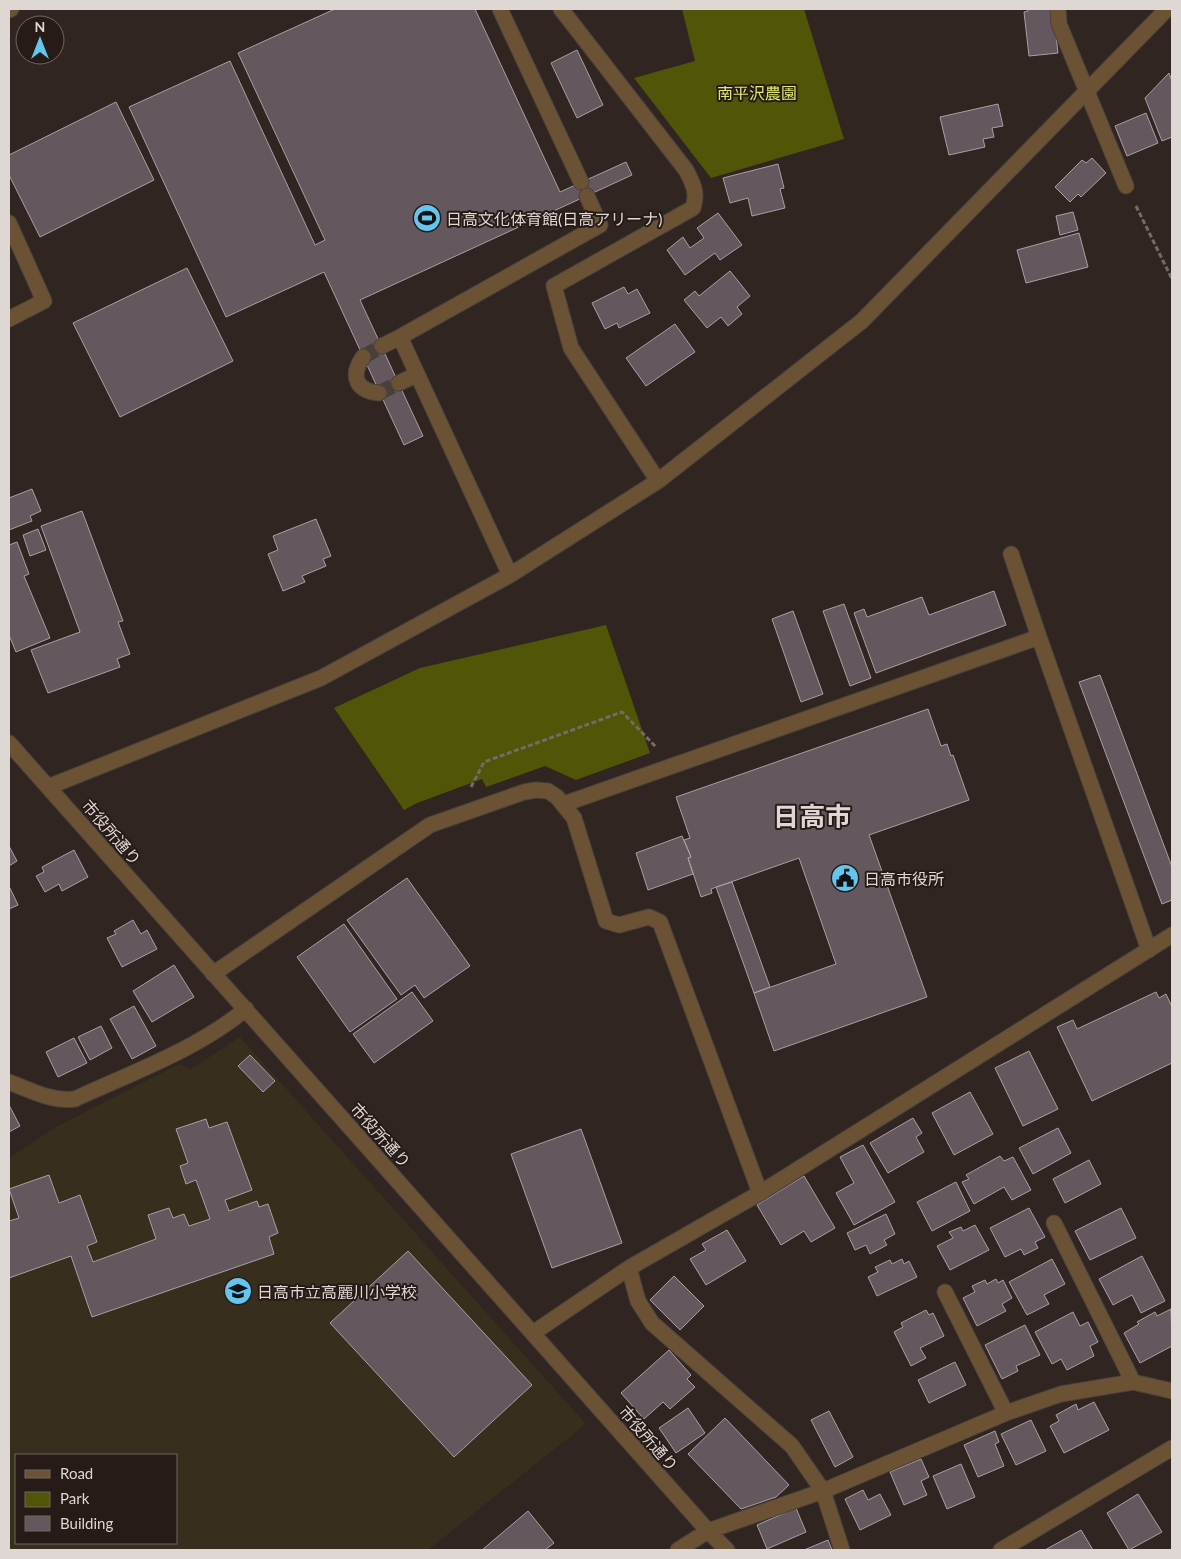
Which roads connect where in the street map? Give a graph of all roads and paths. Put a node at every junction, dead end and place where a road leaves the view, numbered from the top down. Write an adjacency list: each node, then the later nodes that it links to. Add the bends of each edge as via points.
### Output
1 (500, 9): 10 (street, via 600,225)
2 (561, 9): 16 (street, via 695,186 697,197 693,208 554,286 571,348)
3 (1058, 9): 5 (street, via 1059,24)
4 (1167, 9): 5 (street)
5 (1086, 90): 6 (street); 16 (street, via 862,321)
6 (1126, 186): 8 (path)
7 (9, 223): 9 (street, via 44,301)
8 (1172, 279)
9 (9, 319)
10 (400, 337): 11 (street); 13 (street)
11 (382, 346)
12 (363, 357): 15 (street, via 355,376 360,386)
13 (416, 375): 14 (street); 18 (street)
14 (399, 384)
15 (380, 393)
16 (658, 481): 18 (street)
17 (1011, 554): 19 (street)
18 (510, 575): 22 (street, via 321,678)
19 (1039, 637): 24 (street); 26 (street)
20 (9, 743): 22 (street, 市役所通り)
21 (656, 747): 23 (path, via 622,712 484,762)
22 (48, 786): 27 (street, 市役所通り)
23 (470, 788)
24 (564, 804): 27 (street, via 548,791 524,792 430,826); 30 (street, via 574,818 606,921 620,925 649,917 660,922)
25 (1172, 935): 26 (street)
26 (1149, 950): 30 (street)
27 (213, 974): 28 (street, 市役所通り)
28 (246, 1009): 29 (street, via 190,1046 75,1099 49,1097); 34 (street, 市役所通り)
29 (9, 1082)
30 (760, 1192): 32 (street)
31 (1054, 1223): 35 (street)
32 (628, 1268): 34 (street); 39 (street, via 638,1301 652,1323 792,1446)
33 (945, 1292): 37 (street)
34 (533, 1333): 40 (street, 市役所通り)
35 (1133, 1382): 36 (street); 37 (street, via 1062,1394)
36 (1172, 1391)
37 (1006, 1413): 39 (street)
38 (1172, 1448): 44 (street)
39 (823, 1492): 40 (street); 43 (street)
40 (708, 1531): 41 (street); 42 (street, 市役所通り)
41 (678, 1550)
42 (727, 1550)
43 (842, 1550)
44 (1001, 1550)

